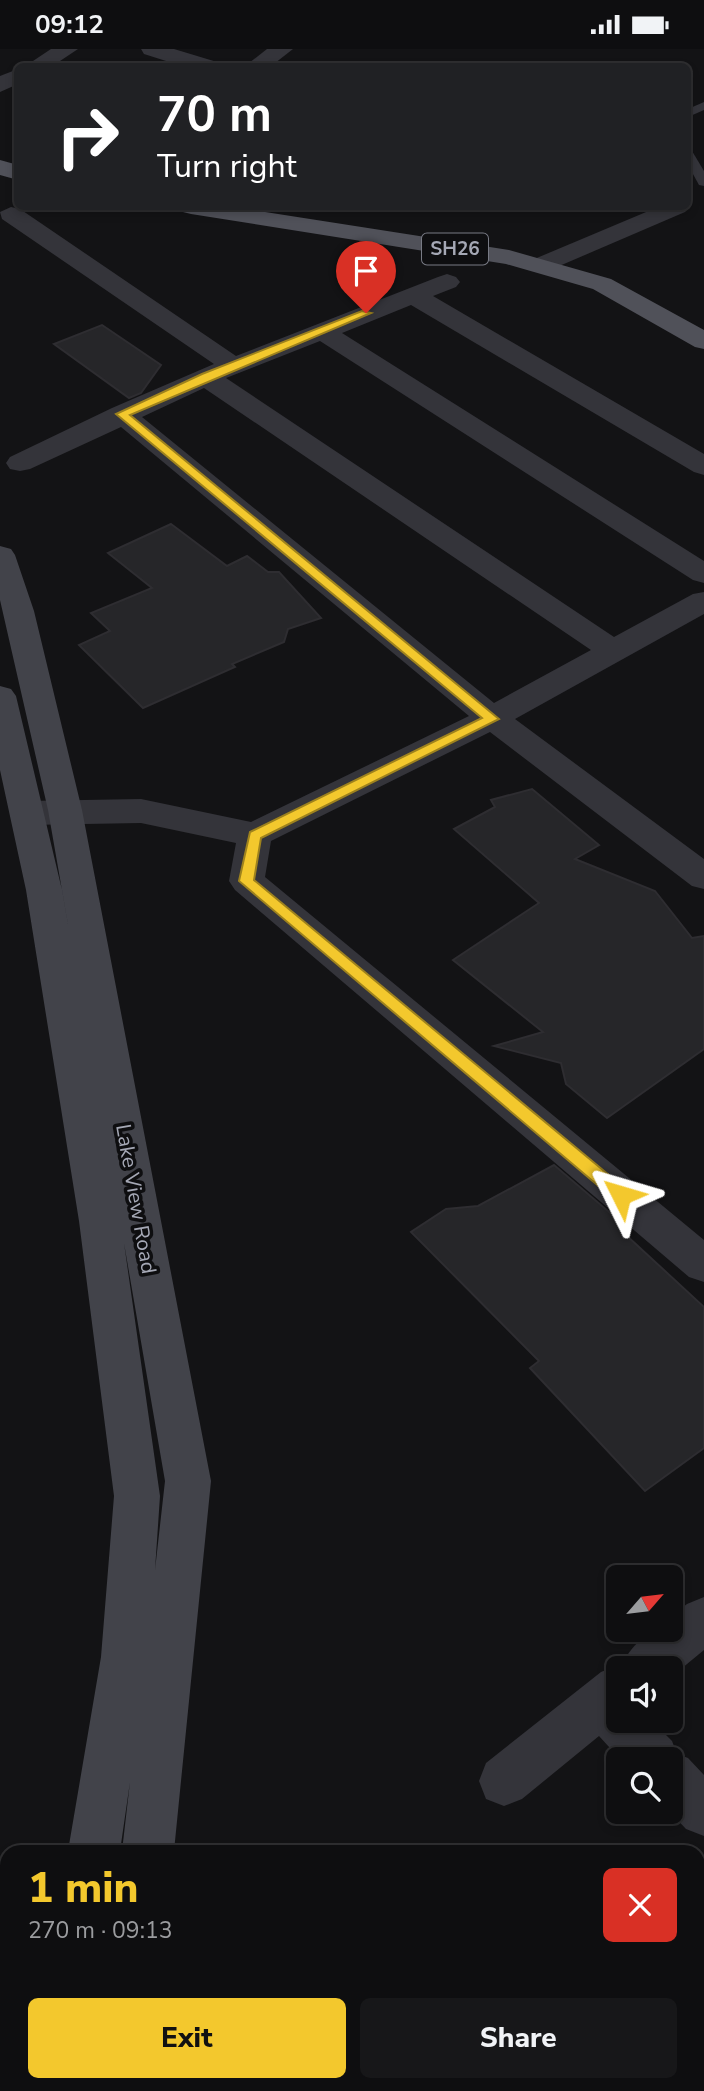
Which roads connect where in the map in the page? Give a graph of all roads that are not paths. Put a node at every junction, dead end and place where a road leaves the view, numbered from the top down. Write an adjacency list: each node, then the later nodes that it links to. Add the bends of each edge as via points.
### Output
1 (67, 49): 4 (street)
2 (152, 49): 5 (street)
3 (282, 49): 6 (street)
4 (41, 63)
5 (196, 63)
6 (260, 63)
7 (691, 159): 8 (lane)
8 (704, 182)
9 (210, 210): 14 (main road, SH26)
10 (308, 210): 13 (main road, SH26)
11 (670, 210): 13 (street)
12 (11, 214): 20 (street)
13 (568, 253): 14 (street); 17 (main road, SH26, via 632,281)
14 (541, 265): 19 (main road, SH26, via 603,284)
15 (447, 282): 16 (street)
16 (412, 295): 18 (street); 24 (street)
17 (704, 323)
18 (320, 330): 20 (street); 26 (street)
19 (704, 341)
20 (234, 366): 21 (street)
21 (206, 377): 22 (street); 28 (street)
22 (122, 414): 23 (street); 30 (street)
23 (20, 463)
24 (704, 466)
25 (0, 555): 31 (main road, Lake View Road, via 19,611)
26 (704, 574)
27 (704, 601): 28 (street)
28 (613, 651): 30 (street)
29 (0, 697): 31 (main road, Lake View Road)
30 (492, 719): 32 (street); 33 (street)
31 (46, 811): 32 (street, via 141,811); 41 (main road, Lake View Road, via 46,904 100,1221 136,1496 125,1657); 42 (main road, Lake View Road, via 188,1481)
32 (255, 835): 34 (street, via 247,881)
33 (704, 877)
34 (704, 1265)
35 (704, 1620): 36 (street)
36 (660, 1656)
37 (606, 1698): 38 (street)
38 (504, 1781)
39 (683, 1789): 40 (street)
40 (704, 1811)
41 (95, 1845)
42 (149, 1845)

